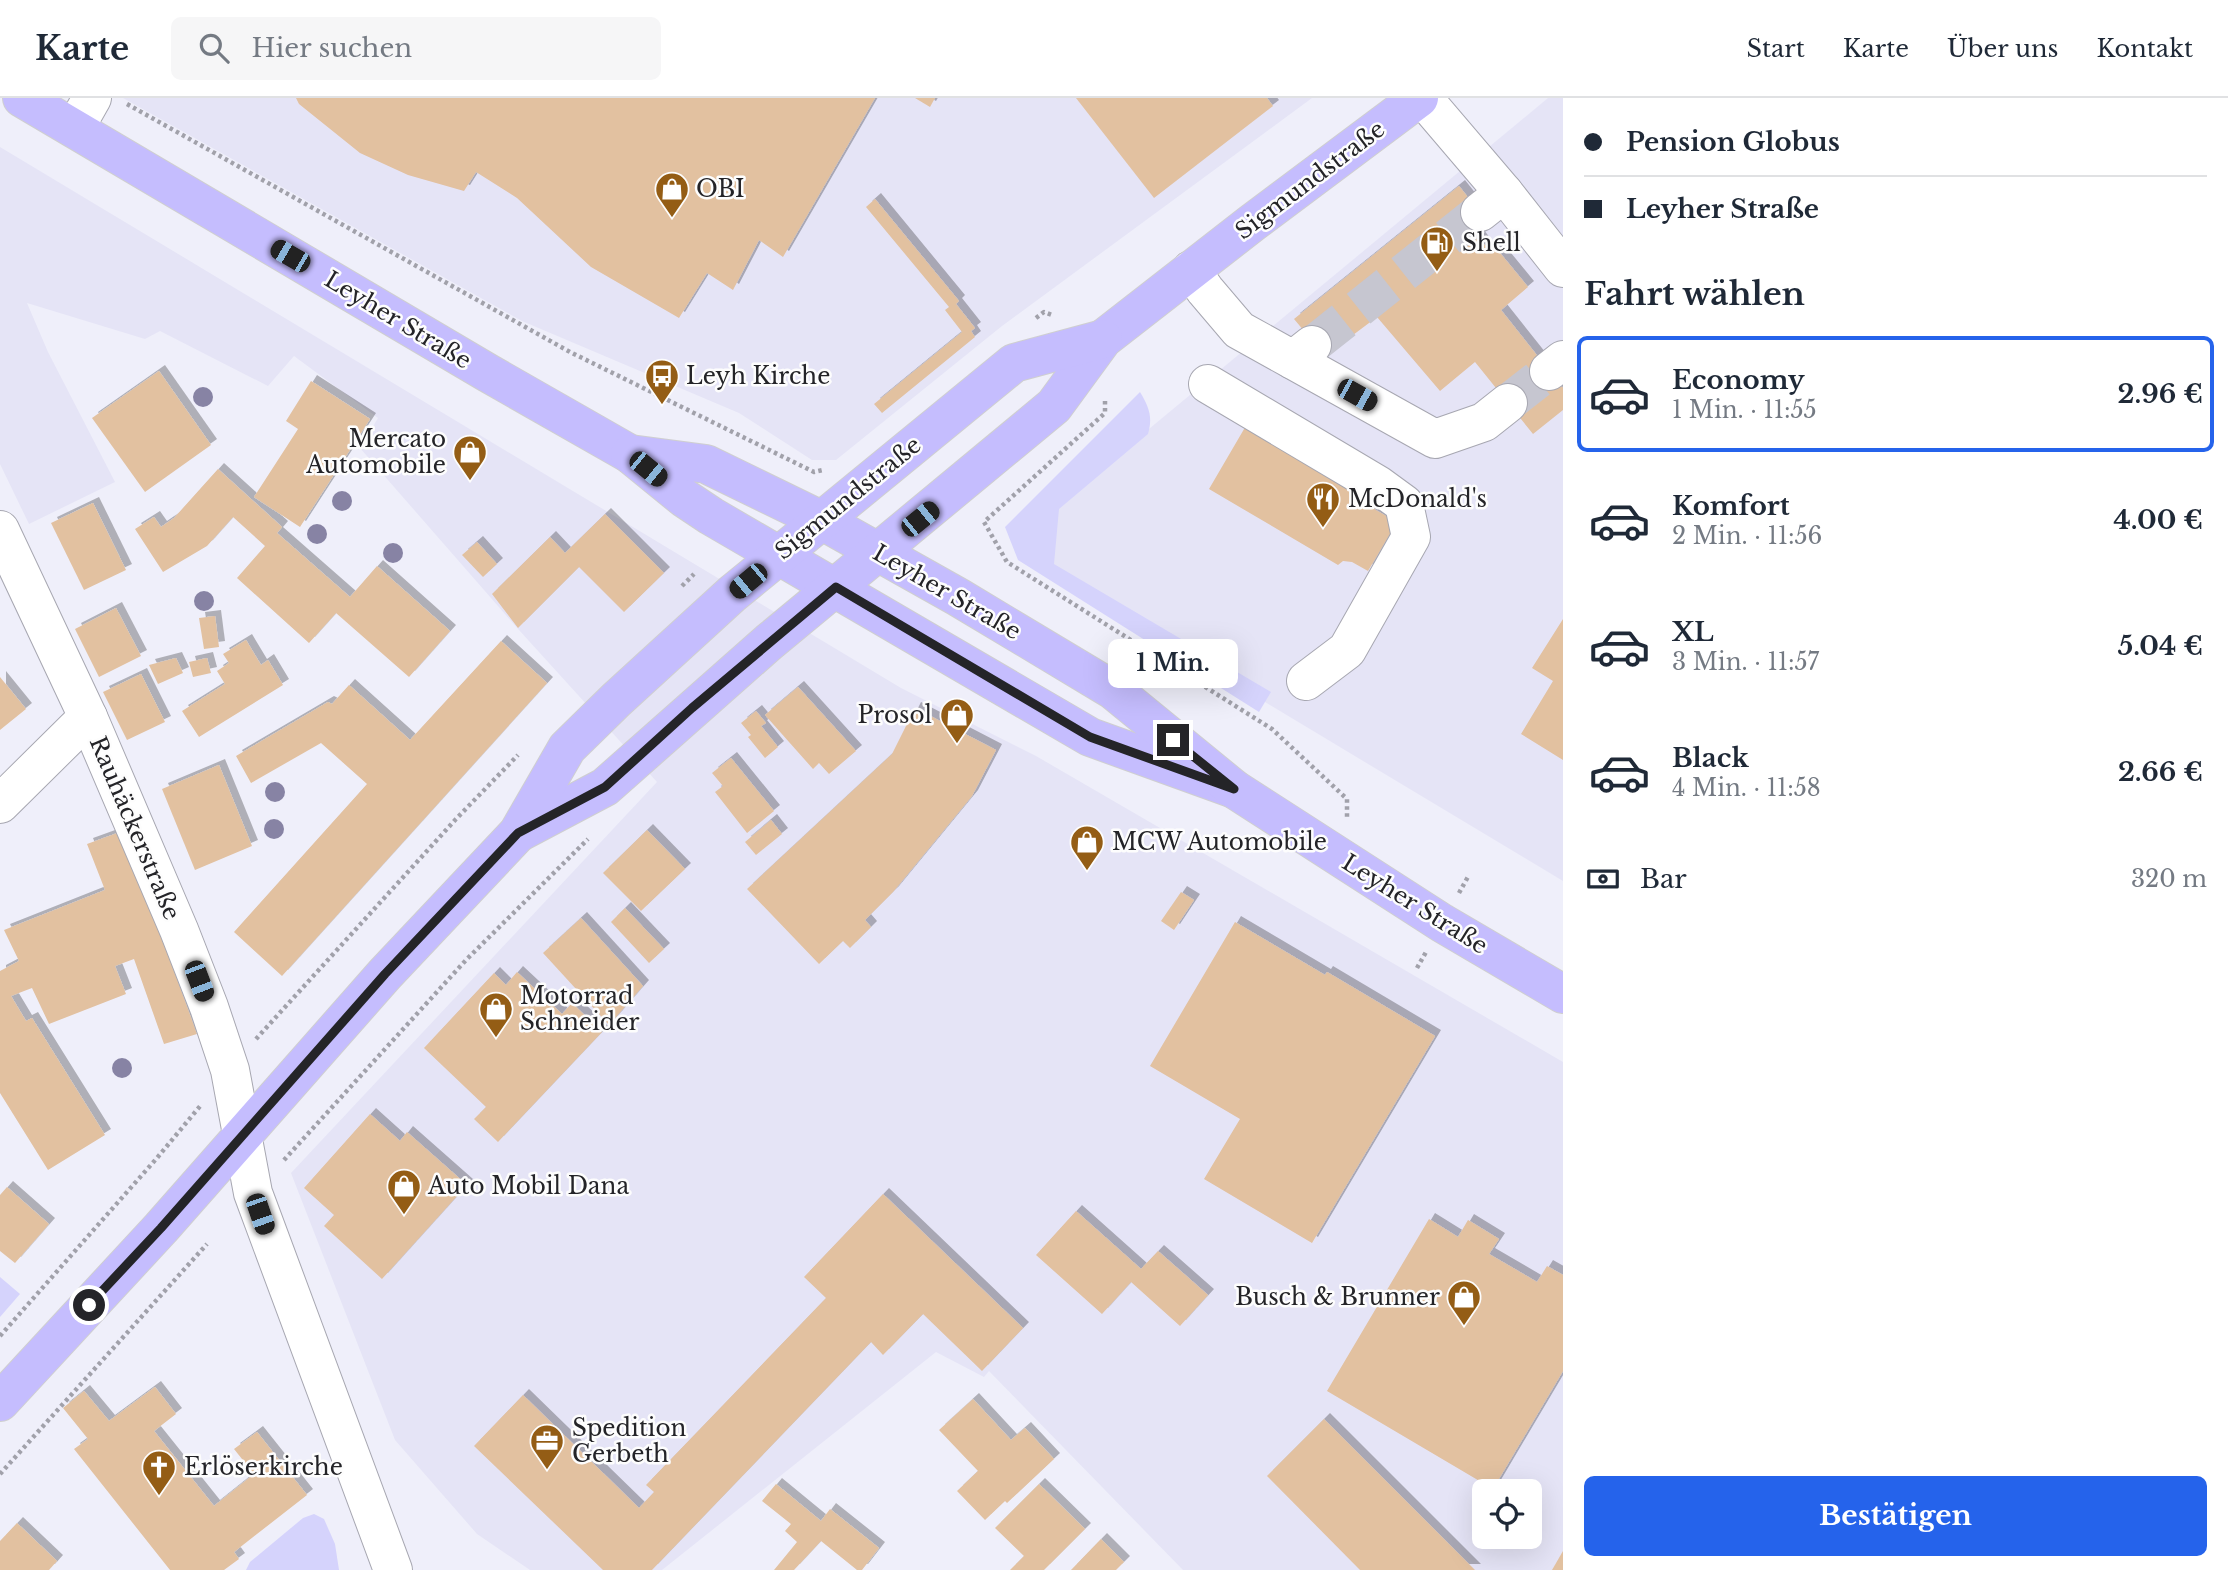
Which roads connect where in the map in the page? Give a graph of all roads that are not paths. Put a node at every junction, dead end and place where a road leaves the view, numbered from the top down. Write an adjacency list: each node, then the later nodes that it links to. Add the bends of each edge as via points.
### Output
1 (22, 98): 3 (main road, Leyher Straße)
2 (1421, 98): 4 (street, via 1492,202); 5 (main road, Sigmundstraße)
3 (83, 113): 9 (main road, Leyher Straße, via 488,373)
4 (1563, 268)
5 (1191, 270): 6 (main road, Sigmundstraße); 8 (street, via 1239,330 1303,352 1435,439 1484,422)
6 (1103, 340): 10 (main road, Sigmundstraße, via 1014,363); 12 (main road, Sigmundstraße, via 1054,406)
7 (1208, 384): 15 (street, via 1404,504 1411,537 1347,650)
8 (1508, 403)
9 (630, 454): 10 (main road, Leyher Straße, via 706,464); 13 (main road, Leyher Straße, via 684,498)
10 (821, 520): 12 (main road, Leyher Straße); 13 (main road, Sigmundstraße)
11 (0, 530): 16 (street, Rauhäckerstraße)
12 (879, 552): 14 (main road, Sigmundstraße); 17 (main road, Leyher Straße, via 1113,690)
13 (779, 554): 14 (main road, Leyher Straße); 19 (main road, Sigmundstraße, via 670,649 567,748)
14 (836, 587): 17 (main road, Leyher Straße, via 1090,737); 19 (main road, Sigmundstraße, via 605,787)
15 (1306, 681)
16 (88, 717): 18 (street); 21 (street, Rauhäckerstraße, via 209,1007 230,1070)
17 (1234, 789): 20 (main road, Leyher Straße, via 1442,923)
18 (0, 804)
19 (518, 833): 21 (main road, Sigmundstraße)
20 (1563, 993)
21 (242, 1136): 22 (main road, Sigmundstraße); 23 (street, Rauhäckerstraße, via 253,1193)
22 (0, 1402)
23 (393, 1570)

